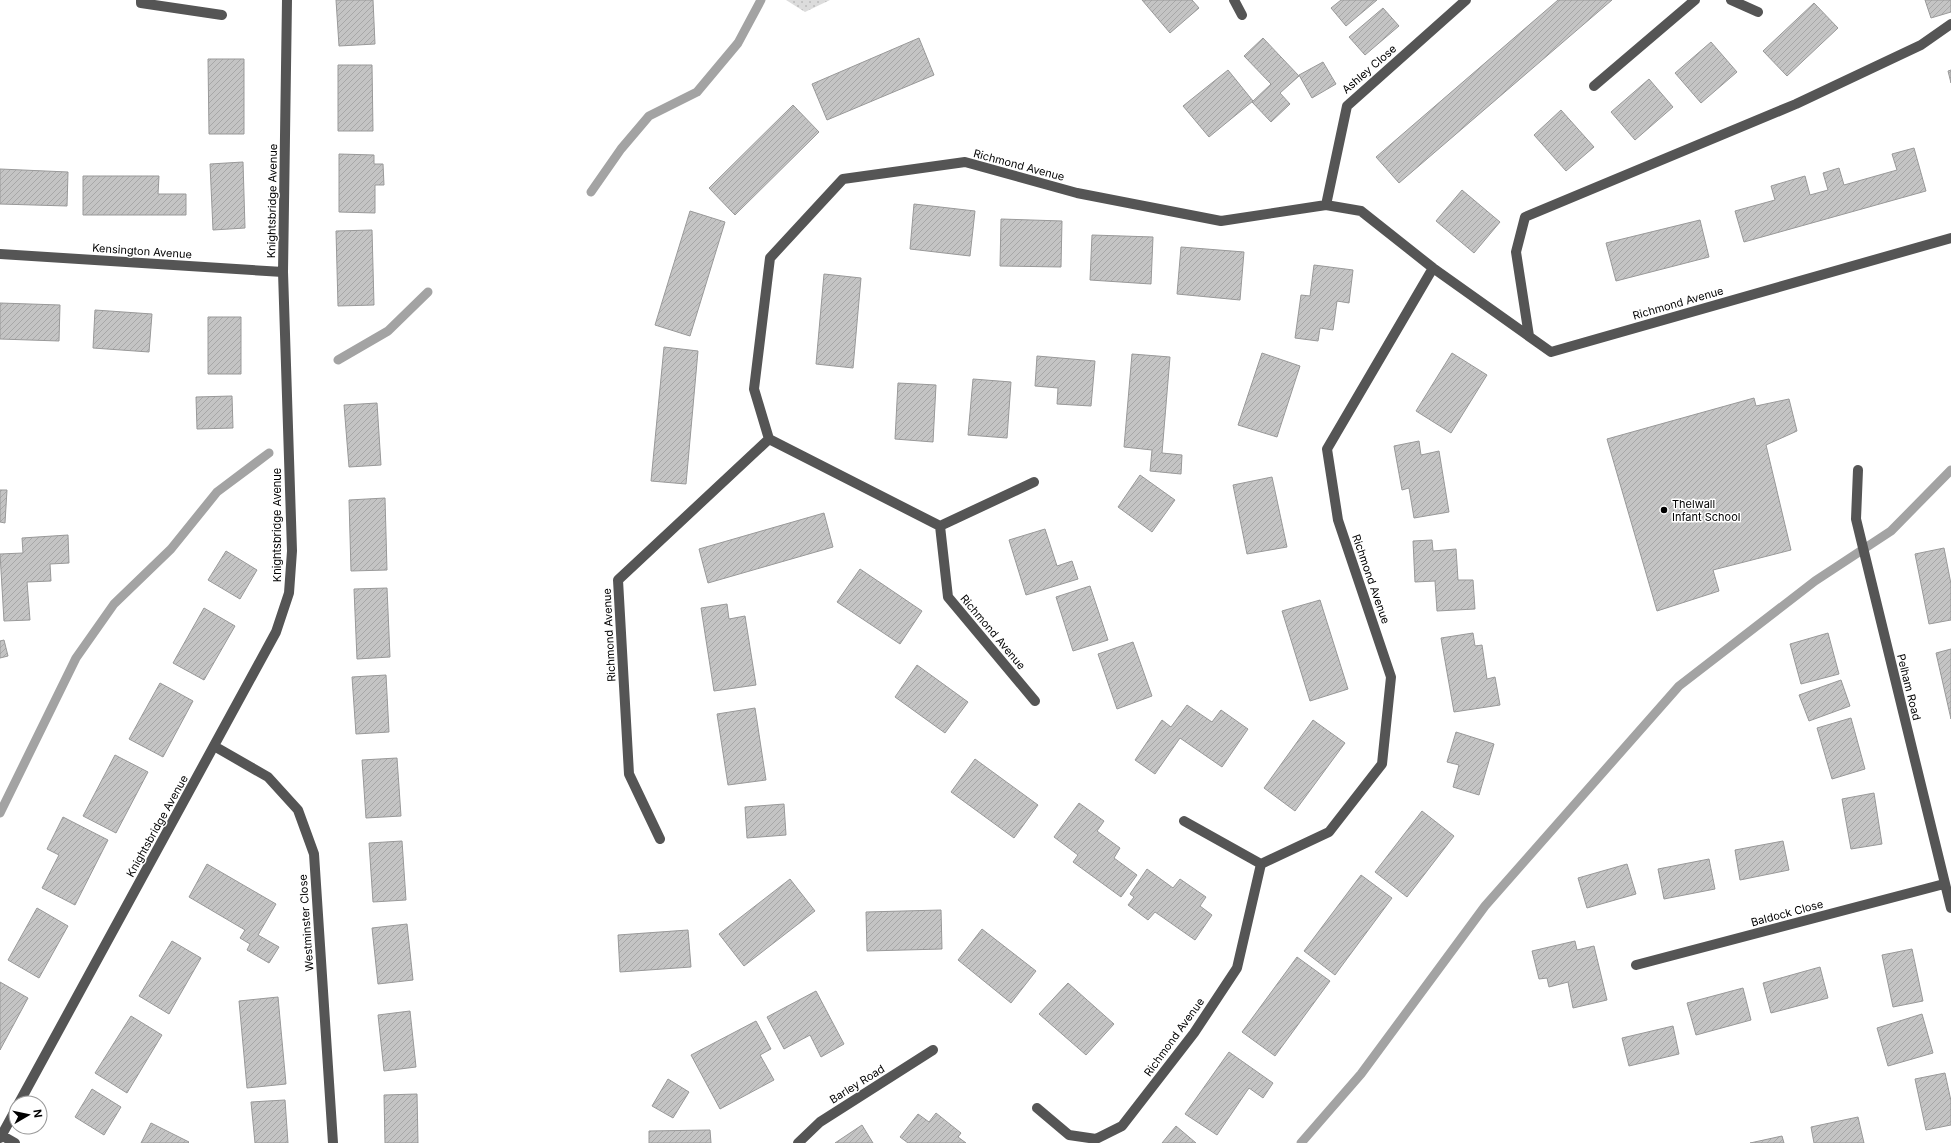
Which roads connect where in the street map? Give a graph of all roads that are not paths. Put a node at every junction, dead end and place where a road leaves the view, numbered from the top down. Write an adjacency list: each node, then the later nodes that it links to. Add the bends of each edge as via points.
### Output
1 (140, 0): 8 (street, via 141,3)
2 (288, 0): 16 (street, Knightsbridge Avenue)
3 (1234, 0): 9 (street)
4 (1466, 0): 12 (street, Ashley Close, via 1347,106)
5 (1695, 0): 11 (street)
6 (1731, 0): 7 (street)
7 (1758, 12)
8 (222, 15)
9 (1242, 16)
10 (1951, 24): 17 (street, via 1921,45 1796,104 1525,217 1516,252)
11 (1594, 86)
12 (1326, 205): 15 (street, Richmond Avenue, via 1361,211); 18 (street, Richmond Avenue, via 1221,221 1077,193 964,162 843,179 770,258 754,389)
13 (1951, 238): 17 (street, Richmond Avenue, via 1551,352)
14 (0, 254): 16 (street, Kensington Avenue)
15 (1433, 268): 17 (street, Richmond Avenue); 26 (street, Richmond Avenue, via 1327,449 1338,520 1391,677 1382,764 1329,832)
16 (283, 272): 23 (street, Knightsbridge Avenue, via 292,551 289,593 276,632)
17 (1529, 336)
18 (769, 439): 21 (street); 25 (street, Richmond Avenue, via 618,580 629,774)
19 (1858, 470): 27 (street, Pelham Road, via 1856,519)
20 (1034, 482): 21 (street)
21 (940, 526): 22 (street, Richmond Avenue, via 948,597)
22 (1035, 701)
23 (214, 746): 31 (street, Knightsbridge Avenue); 36 (street, Westminster Close, via 268,777 298,810 314,854)
24 (1184, 821): 26 (street)
25 (660, 839)
26 (1261, 864): 32 (street, Richmond Avenue, via 1237,968 1194,1033 1122,1126 1096,1139 1069,1135)
27 (1944, 884): 28 (street, Pelham Road); 29 (street, Baldock Close)
28 (1951, 908)
29 (1636, 965)
30 (933, 1050): 37 (street, Barley Road, via 820,1122)
31 (23, 1095)
32 (1037, 1108)
33 (8, 1123): 34 (street)
34 (1, 1136): 35 (street)
35 (15, 1143)
36 (333, 1143)
37 (798, 1143)

